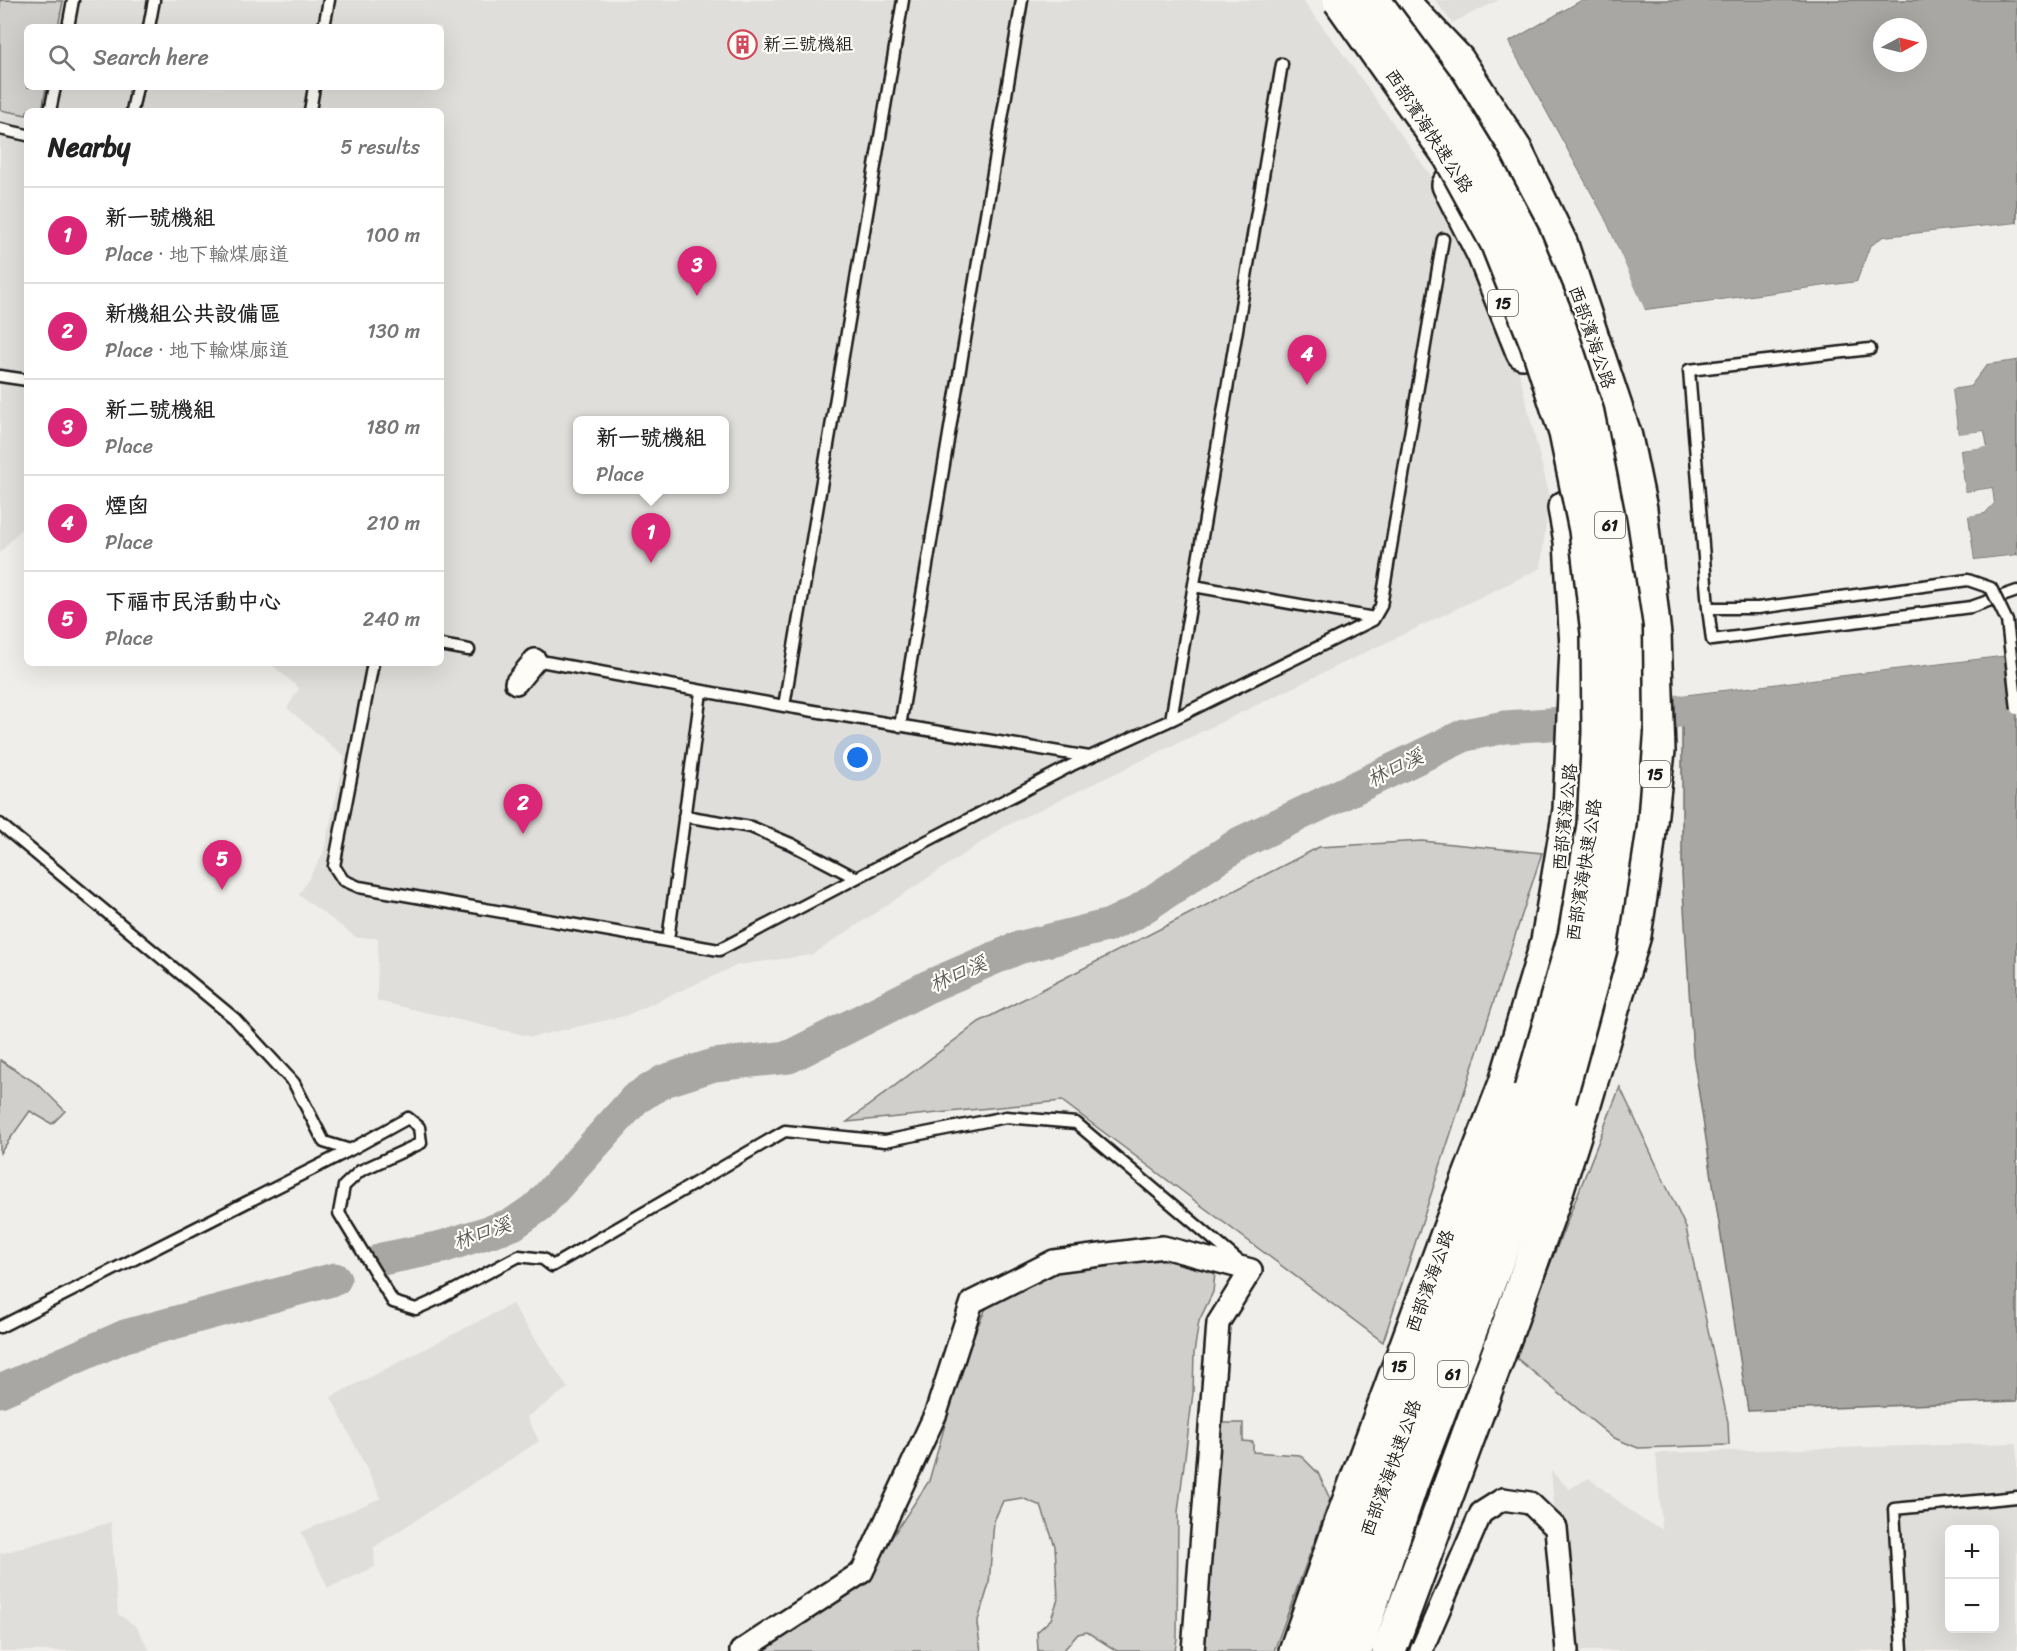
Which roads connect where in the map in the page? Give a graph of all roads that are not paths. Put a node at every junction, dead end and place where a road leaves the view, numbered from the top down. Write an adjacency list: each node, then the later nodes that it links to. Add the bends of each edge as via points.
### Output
1 (73, 0): 9 (lane)
2 (154, 0): 10 (lane)
3 (328, 0): 11 (lane)
4 (903, 0): 36 (lane)
5 (1022, 0): 39 (lane)
6 (1322, 0): 12 (main road, 西部濱海公路 / 15)
7 (1340, 0): 45 (main road, 西部濱海快速公路 / 61, bridge, via 1450,156 1497,242 1537,343 1566,433 1586,530 1598,633 1599,734 1594,825)
8 (1392, 1): 12 (street); 45 (main road, 西部濱海快速公路 / 61, bridge, via 1522,234 1554,309 1587,413 1625,628 1626,732 1619,824 1600,949); 55 (main road, 西部濱海公路 / 15, via 1457,60 1515,150 1561,245 1625,437 1640,509 1654,635 1658,751 1634,935 1591,1082 1552,1204)
9 (69, 24)
10 (150, 24)
11 (324, 24)
12 (1355, 45): 52 (main road, 西部濱海公路 / 15, via 1436,161 1484,254 1522,350 1551,435 1569,529 1577,647 1570,810 1548,941 1506,1083)
13 (1282, 64): 26 (lane)
14 (54, 90): 17 (lane)
15 (136, 90): 18 (lane)
16 (314, 90): 19 (lane)
17 (51, 108)
18 (133, 108)
19 (310, 108)
20 (0, 129): 21 (lane)
21 (24, 134)
22 (1443, 239): 29 (lane, via 1381,606)
23 (1870, 349): 28 (lane, via 1689,370)
24 (0, 376): 25 (lane)
25 (24, 380)
26 (1194, 586): 29 (lane); 38 (lane)
27 (2017, 591): 28 (lane, via 1971,607 1712,640)
28 (1708, 608): 37 (lane, bridge, via 1758,608 1968,580 1991,588 2007,621)
29 (1374, 618): 38 (lane)
30 (444, 646): 31 (lane)
31 (469, 650)
32 (535, 660): 34 (street); 35 (lane)
33 (372, 666): 44 (lane, via 334,866 343,880 359,887)
34 (516, 683)
35 (701, 692): 36 (lane); 41 (lane)
36 (784, 706): 39 (lane)
37 (2017, 709)
38 (1171, 720): 40 (lane)
39 (900, 726): 40 (lane)
40 (1089, 757): 43 (lane)
41 (684, 816): 43 (lane, via 751,827); 44 (lane)
42 (0, 824): 46 (lane, via 234,1018 294,1083 324,1142)
43 (856, 878): 44 (lane, via 719,950)
44 (669, 940)
45 (1545, 1094): 53 (main road, 西部濱海快速公路 / 61); 54 (main road, 西部濱海快速公路 / 61)
46 (350, 1150): 47 (lane, via 408,1118 419,1126 421,1143 360,1171 344,1186 339,1213 393,1302 416,1309 519,1256 543,1259 552,1266 785,1131 885,1141 1006,1117 1076,1123); 48 (lane)
47 (1251, 1270): 50 (street, via 1163,1247 1054,1261 972,1302 936,1413 862,1572); 51 (street, via 1218,1323)
48 (0, 1327)
49 (2017, 1497): 58 (lane, via 1894,1509)
50 (741, 1651)
51 (1193, 1651)
52 (1296, 1651)
53 (1324, 1651)
54 (1355, 1651)
55 (1389, 1651)
56 (1421, 1651): 57 (street, via 1481,1513 1503,1500 1530,1503 1556,1528)
57 (1567, 1651)
58 (1902, 1651)

